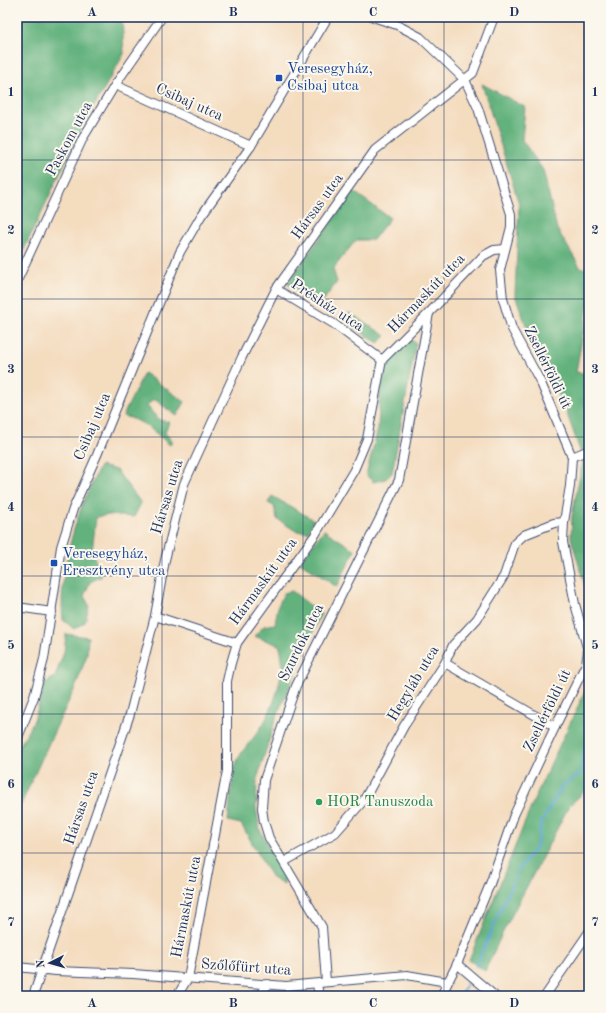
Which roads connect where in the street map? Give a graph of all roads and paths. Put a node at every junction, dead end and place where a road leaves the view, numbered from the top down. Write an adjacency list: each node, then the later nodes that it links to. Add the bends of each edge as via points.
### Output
1 (162, 17): 6 (street, Paskom utca)
2 (328, 17): 7 (street, Csibaj utca)
3 (373, 17): 5 (street, Zsellérföldi út, via 397,25 420,37)
4 (494, 17): 5 (street, Hársas utca, via 473,73)
5 (465, 80): 8 (street, Zsellérföldi út, via 478,108 510,214 511,227); 10 (street, Hársas utca, via 376,150)
6 (115, 85): 7 (street, Csibaj utca); 9 (street, Paskom utca, via 83,138)
7 (251, 146): 17 (street, Csibaj utca, via 201,216 180,252 73,509 61,547)
8 (505, 249): 11 (street, Hármaskút utca, via 494,250 483,256); 14 (street, Zsellérföldi út, via 500,270 503,299 512,329 540,383)
9 (17, 282)
10 (276, 289): 12 (street, Présház utca, via 334,324); 18 (street, Hársas utca, via 184,484)
11 (429, 313): 12 (street, Hármaskút utca); 23 (street, Szurdok utca, via 399,480 296,686 264,780 264,822 269,838)
12 (382, 360): 19 (street, Hármaskút utca, via 368,439 354,470 315,535)
13 (589, 450): 14 (street)
14 (572, 457): 15 (street, Zsellérföldi út)
15 (564, 522): 20 (street, Hegyláb utca, via 554,523 524,535 515,543 498,587 477,619 453,645); 21 (street, Zsellérföldi út, via 563,542 568,571 588,651 586,664)
16 (17, 607): 17 (street)
17 (52, 612): 22 (street, Csibaj utca, via 34,697)
18 (155, 616): 19 (street); 27 (street, Hársas utca, via 130,714)
19 (237, 643): 28 (street, Hármaskút utca, via 230,663 228,681 227,771)
20 (445, 663): 21 (street); 23 (street, Hegyláb utca, via 404,726 364,800 335,833)
21 (555, 727): 25 (street, Zsellérföldi út, via 514,815 490,884)
22 (17, 740)
23 (284, 862): 30 (street, Szurdok utca, via 322,927)
24 (589, 932): 38 (street)
25 (457, 964): 29 (street, Zsellérföldi út); 37 (street)
26 (17, 967): 27 (street, Szőlőfürt utca)
27 (42, 970): 28 (street, Szőlőfürt utca); 32 (street, Hársas utca)
28 (188, 978): 31 (street, Szőlőfürt utca); 33 (street, Hármaskút utca)
29 (447, 982): 30 (street, Szőlőfürt utca, via 407,975); 36 (street, Zsellérföldi út)
30 (321, 983): 31 (street, Szőlőfürt utca, via 286,986); 35 (street, Szurdok utca)
31 (268, 984): 34 (street)
32 (33, 996)
33 (177, 996)
34 (260, 996)
35 (319, 996)
36 (441, 996)
37 (495, 996)
38 (544, 996)

